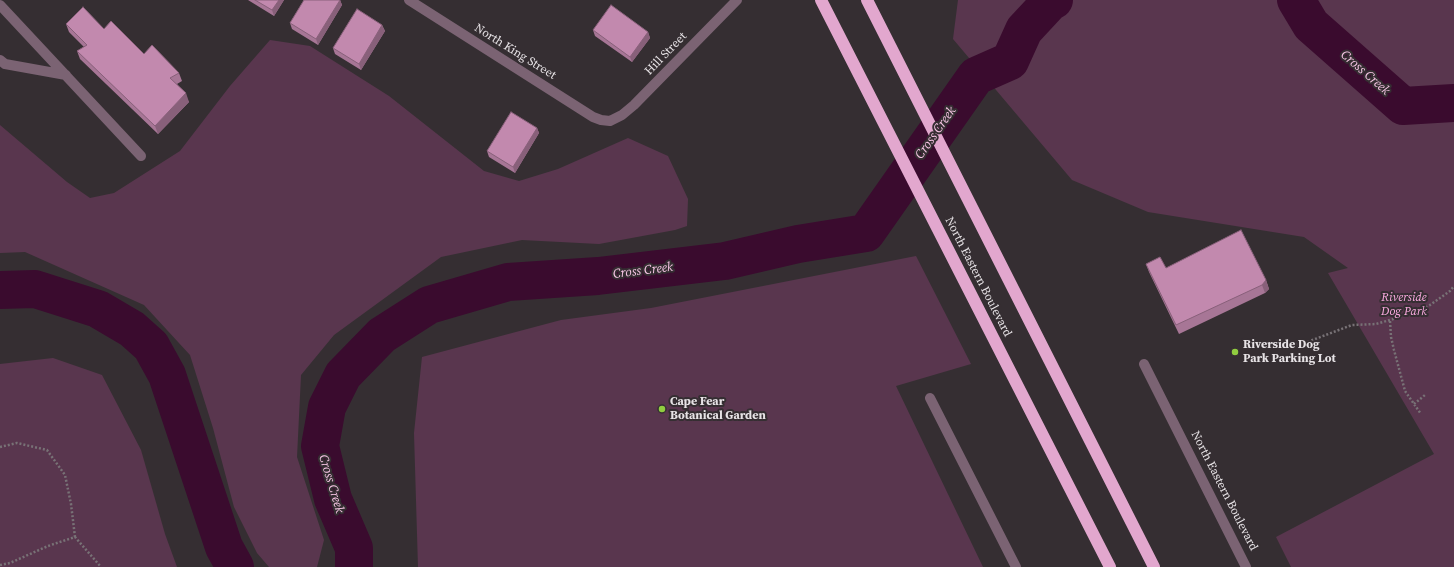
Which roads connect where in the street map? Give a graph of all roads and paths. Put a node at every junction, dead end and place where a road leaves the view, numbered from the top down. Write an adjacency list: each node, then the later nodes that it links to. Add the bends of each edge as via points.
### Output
1 (409, 0): 8 (street, North King Street, via 593,117)
2 (737, 0): 8 (street, Hill Street, via 634,105)
3 (821, 0): 23 (highway, North Eastern Boulevard)
4 (866, 0): 24 (highway)
5 (0, 5): 7 (street)
6 (0, 60): 7 (street, via 5,64)
7 (66, 75): 9 (street)
8 (610, 121)
9 (141, 156)
10 (1454, 286): 11 (path, via 1430,304)
11 (1390, 321): 12 (path, via 1352,325 1302,344); 16 (path, via 1399,373 1405,391)
12 (1284, 344)
13 (1144, 364): 25 (street, North Eastern Boulevard)
14 (1425, 395): 16 (path)
15 (930, 398): 22 (street)
16 (1414, 404): 17 (path)
17 (1421, 414)
18 (0, 447): 19 (path, via 17,442 47,450 65,475)
19 (75, 537): 20 (path); 21 (path)
20 (0, 565)
21 (101, 567)
22 (1016, 567)
23 (1110, 567)
24 (1154, 567)
25 (1246, 567)

